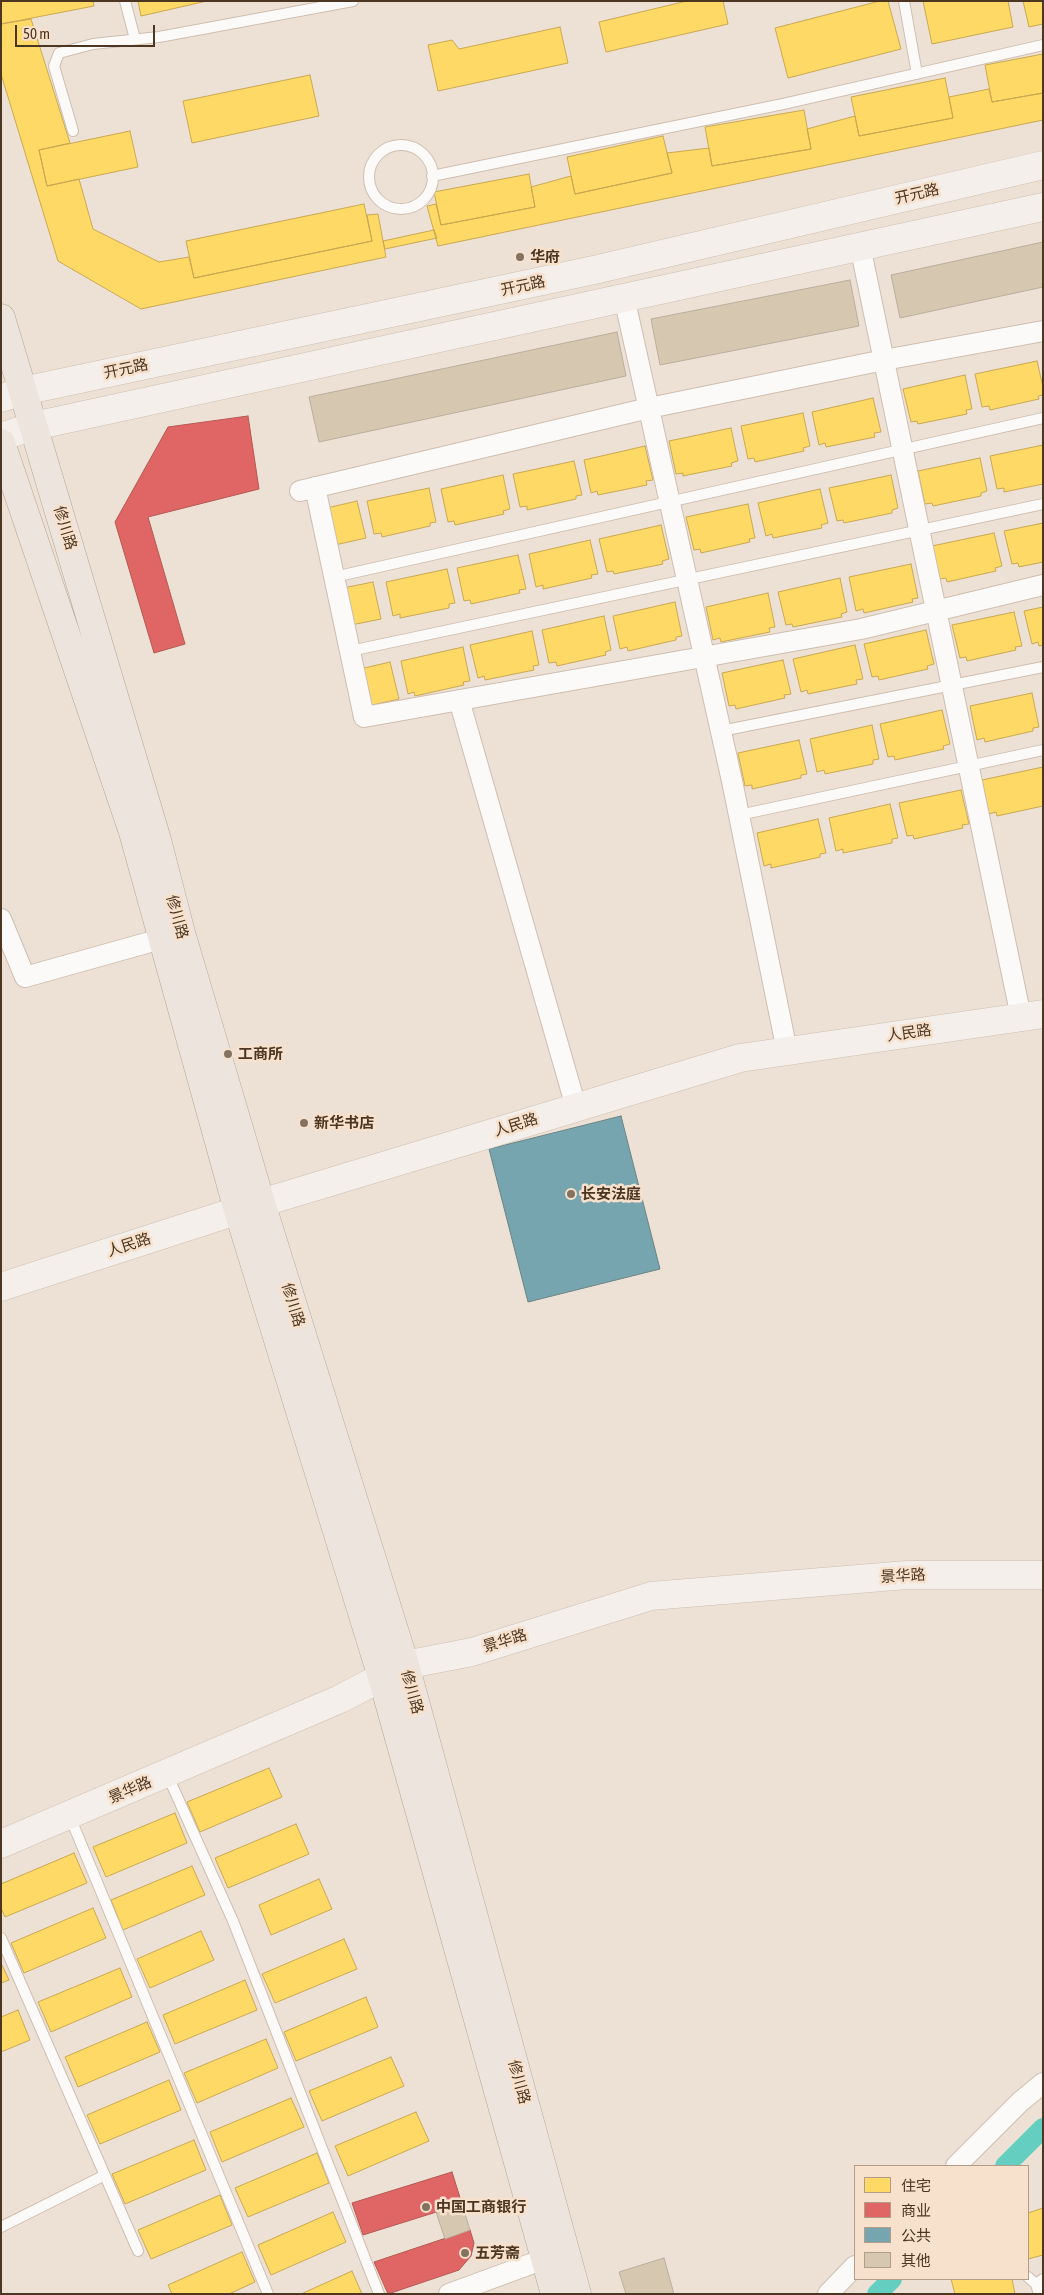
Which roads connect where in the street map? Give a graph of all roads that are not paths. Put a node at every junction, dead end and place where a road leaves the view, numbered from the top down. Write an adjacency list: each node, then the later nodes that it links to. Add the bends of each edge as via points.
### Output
1 (125, 1): 4 (lane)
2 (353, 1): 4 (lane)
3 (904, 1): 6 (lane)
4 (135, 39): 7 (lane, via 93,44 59,53 54,66)
5 (1043, 45): 6 (lane)
6 (917, 74): 9 (lane)
7 (73, 131)
8 (1043, 165): 16 (main road, 开元路, via 594,270)
9 (432, 176): 9 (lane, via 430,191 423,200 404,209 383,204 373,192 369,177 370,167 383,150 403,145 422,153)
10 (1043, 207): 11 (main road)
11 (860, 246): 12 (main road); 15 (street)
12 (624, 298): 17 (street); 19 (main road)
13 (1, 318): 16 (main road, 修川路)
14 (1043, 331): 15 (street)
15 (884, 360): 17 (street); 22 (street)
16 (12, 394): 19 (main road, 修川路)
17 (649, 408): 23 (street); 26 (street, via 308,489)
18 (1043, 418): 22 (lane)
19 (34, 426): 20 (main road); 40 (main road, 修川路, via 155,830)
20 (1, 437)
21 (1, 443): 40 (main road, 修川路, via 133,832)
22 (902, 449): 23 (lane); 25 (street)
23 (670, 502): 26 (lane); 27 (street)
24 (1043, 504): 25 (lane)
25 (919, 530): 27 (lane); 29 (street)
26 (334, 577): 30 (street)
27 (687, 580): 30 (lane); 31 (street)
28 (1043, 585): 29 (street)
29 (936, 611): 31 (street, via 861,629); 33 (street)
30 (350, 651): 34 (street, via 364,717)
31 (704, 656): 34 (street); 35 (street)
32 (1043, 667): 33 (lane)
33 (952, 685): 35 (lane); 37 (street)
34 (459, 700): 43 (street)
35 (721, 731): 38 (street)
36 (1043, 750): 37 (lane)
37 (969, 766): 38 (lane); 41 (street)
38 (739, 815): 42 (street)
39 (1, 919): 40 (street, via 25,977)
40 (172, 936): 44 (main road, 修川路)
41 (1032, 1015): 42 (main road, 人民路)
42 (787, 1051): 43 (main road, 人民路, via 740,1058)
43 (576, 1107): 44 (main road, 人民路)
44 (250, 1206): 45 (main road, 人民路); 47 (main road, 修川路)
45 (1, 1287)
46 (1043, 1576): 47 (main road, 景华路, via 907,1575 651,1596 472,1652)
47 (393, 1671): 48 (main road, 景华路, via 340,1699); 57 (main road, 修川路)
48 (166, 1774): 49 (main road, 景华路); 60 (lane, via 233,1921)
49 (70, 1816): 50 (main road, 景华路); 59 (lane)
50 (1, 1844)
51 (1, 1938): 54 (lane)
52 (1043, 2083): 53 (street)
53 (957, 2165)
54 (103, 2176): 55 (lane); 56 (lane)
55 (1, 2227)
56 (138, 2251)
57 (555, 2255): 61 (street); 62 (main road, 修川路); 63 (main road, 修川路)
58 (854, 2267): 64 (street)
59 (268, 2294)
60 (379, 2294)
61 (449, 2294)
62 (555, 2294)
63 (577, 2294)
64 (828, 2294)

